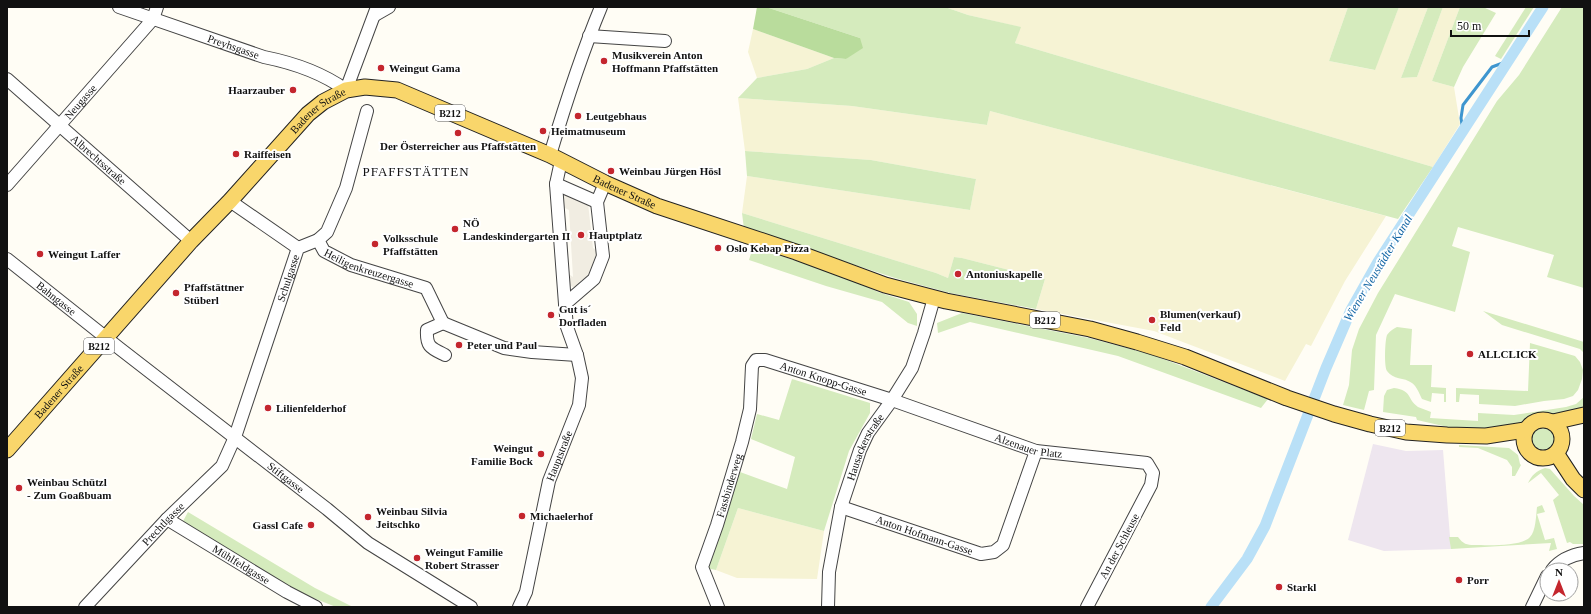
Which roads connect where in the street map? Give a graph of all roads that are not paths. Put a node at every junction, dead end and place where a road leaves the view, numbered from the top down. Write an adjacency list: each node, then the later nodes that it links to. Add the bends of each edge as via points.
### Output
1 (119, 7): 5 (street, Preyhsgasse)
2 (389, 7): 4 (street)
3 (600, 7): 6 (street)
4 (376, 11): 9 (street)
5 (155, 13): 9 (street, Preyhsgasse, via 264,57 288,62 333,80); 11 (street, Neugasse)
6 (589, 36): 7 (street); 12 (street, via 562,113)
7 (665, 41)
8 (7, 79): 11 (street, Albrechtsstraße)
9 (346, 90): 12 (main road, Badener Straße / B212, via 366,87 397,90); 16 (main road, Badener Straße / B212, via 322,102 308,114)
10 (367, 111): 18 (street, Schulgasse, via 346,188 327,232)
11 (59, 126): 15 (street, Neugasse); 19 (street, Albrechtsstraße)
12 (556, 158): 13 (main road, Badener Straße / B212); 14 (street)
13 (605, 183): 17 (street); 22 (main road, Badener Straße / B212, via 658,206 885,285)
14 (556, 184): 17 (street); 23 (street)
15 (7, 185)
16 (230, 201): 19 (main road, Badener Straße / B212); 20 (street)
17 (597, 202): 23 (street, via 604,256 602,263 594,279)
18 (318, 240): 20 (street, Schulgasse); 24 (street, Heiligenkreuzergasse, via 324,251 351,265 426,288)
19 (191, 241): 25 (main road, Badener Straße / B212)
20 (298, 248): 34 (street, Schulgasse)
21 (7, 259): 25 (street, Bahngasse)
22 (934, 298): 29 (street, Hausackerstraße, via 912,368); 33 (main road, B212, via 1090,329 1137,342 1185,357 1321,410 1370,424 1406,432)
23 (565, 304): 27 (street, Hauptstraße, via 567,327)
24 (443, 323): 26 (street, via 427,330 426,340 433,349); 27 (street, via 504,348)
25 (106, 338): 34 (street, Stiftgasse); 37 (main road, Badener Straße / B212)
26 (445, 355)
27 (577, 355): 50 (street, Hauptstraße, via 582,378 579,404 549,481 526,592)
28 (756, 360): 29 (street, Anton Knopp-Gasse, via 765,360); 51 (street, Fassbinderweg, via 752,366 750,409 742,442 702,567)
29 (892, 400): 38 (street, Alzenauer Platz); 42 (street, Hausackerstraße, via 868,433)
30 (1584, 416): 31 (main road, B212); 35 (main road, B212)
31 (1552, 422): 32 (main road, B212, via 1540,420); 35 (main road, via 1559,428)
32 (1525, 430): 33 (main road, B212); 36 (main road)
33 (1486, 436): 36 (main road, B212)
34 (235, 437): 43 (street, Prechtlgasse, via 222,466); 49 (street, Stiftgasse, via 368,543)
35 (1562, 437): 39 (main road, B212)
36 (1524, 445): 39 (main road, B212, via 1533,456 1549,457)
37 (7, 450)
38 (1036, 451): 40 (street, Alzenauer Platz, via 1147,463 1153,473); 42 (street, Anton Hofmann-Gasse, via 1003,545 994,552 981,554)
39 (1556, 453): 41 (main road, via 1573,479)
40 (1151, 485): 53 (street, An der Schleuse)
41 (1584, 490)
42 (841, 507): 52 (street, Hausackerstraße, via 829,572)
43 (167, 519): 47 (street, Prechtlgasse); 48 (street, Mühlfeldgasse, via 286,592)
44 (1584, 553): 45 (street)
45 (1560, 562)
46 (1539, 593): 54 (street)
47 (85, 607)
48 (316, 607)
49 (471, 607)
50 (519, 607)
51 (718, 607)
52 (828, 607)
53 (1087, 607)
54 (1532, 607)

